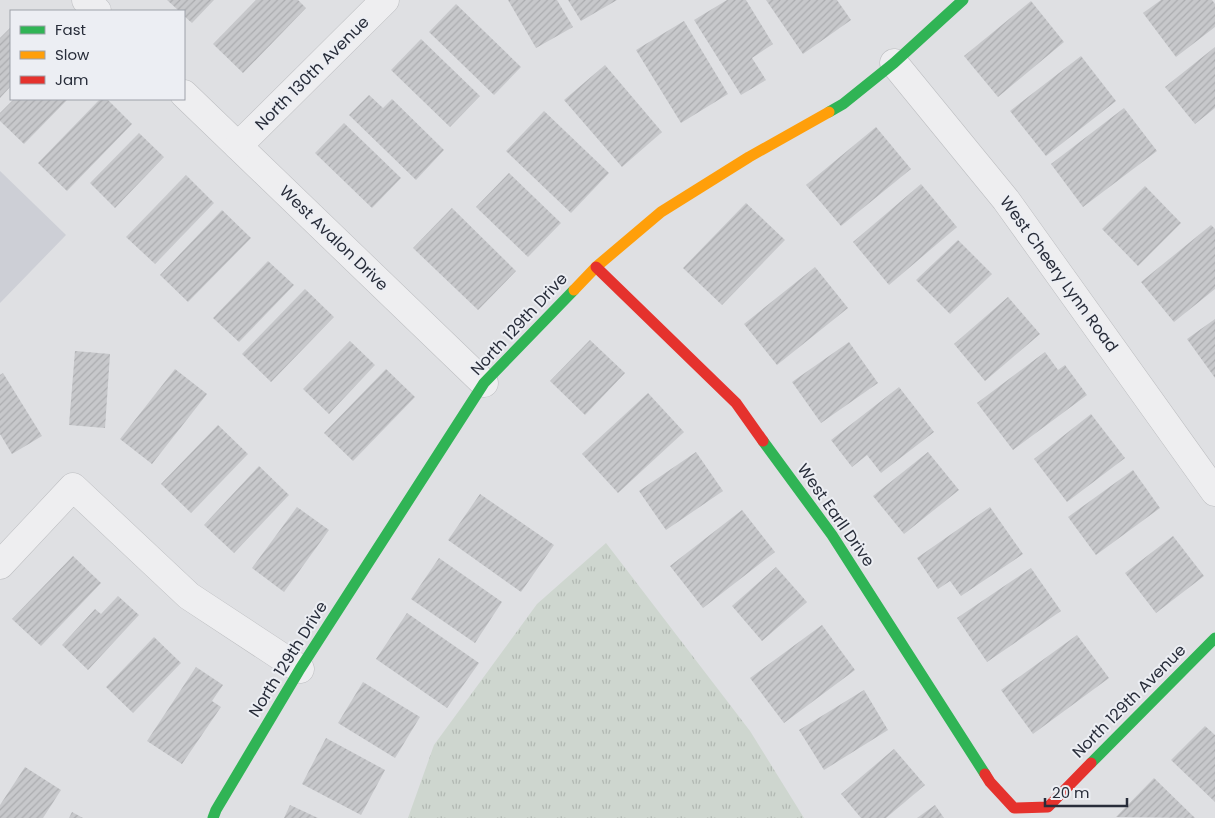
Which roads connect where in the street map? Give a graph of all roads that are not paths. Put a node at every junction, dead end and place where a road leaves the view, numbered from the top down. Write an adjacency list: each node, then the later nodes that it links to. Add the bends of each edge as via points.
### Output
1 (86, 0): 4 (street)
2 (385, 0): 7 (street, North 130th Avenue)
3 (963, 0): 5 (street, North 129th Drive)
4 (97, 10)
5 (894, 63): 8 (street, North 129th Drive, via 843,104 661,212); 10 (street, West Cheery Lynn Road, via 1006,200)
6 (185, 95): 7 (street, West Avalon Drive)
7 (238, 146): 9 (street, West Avalon Drive)
8 (596, 267): 9 (street, North 129th Drive); 14 (street, West Earll Drive, via 736,402 832,535 990,782)
9 (484, 383): 13 (street, North 129th Drive)
10 (1215, 492)
11 (0, 565): 13 (street, via 73,487 189,596)
12 (1215, 638): 14 (street, North 129th Avenue, via 1048,807)
13 (300, 669): 15 (street, North 129th Drive)
14 (1014, 808)
15 (213, 818)

